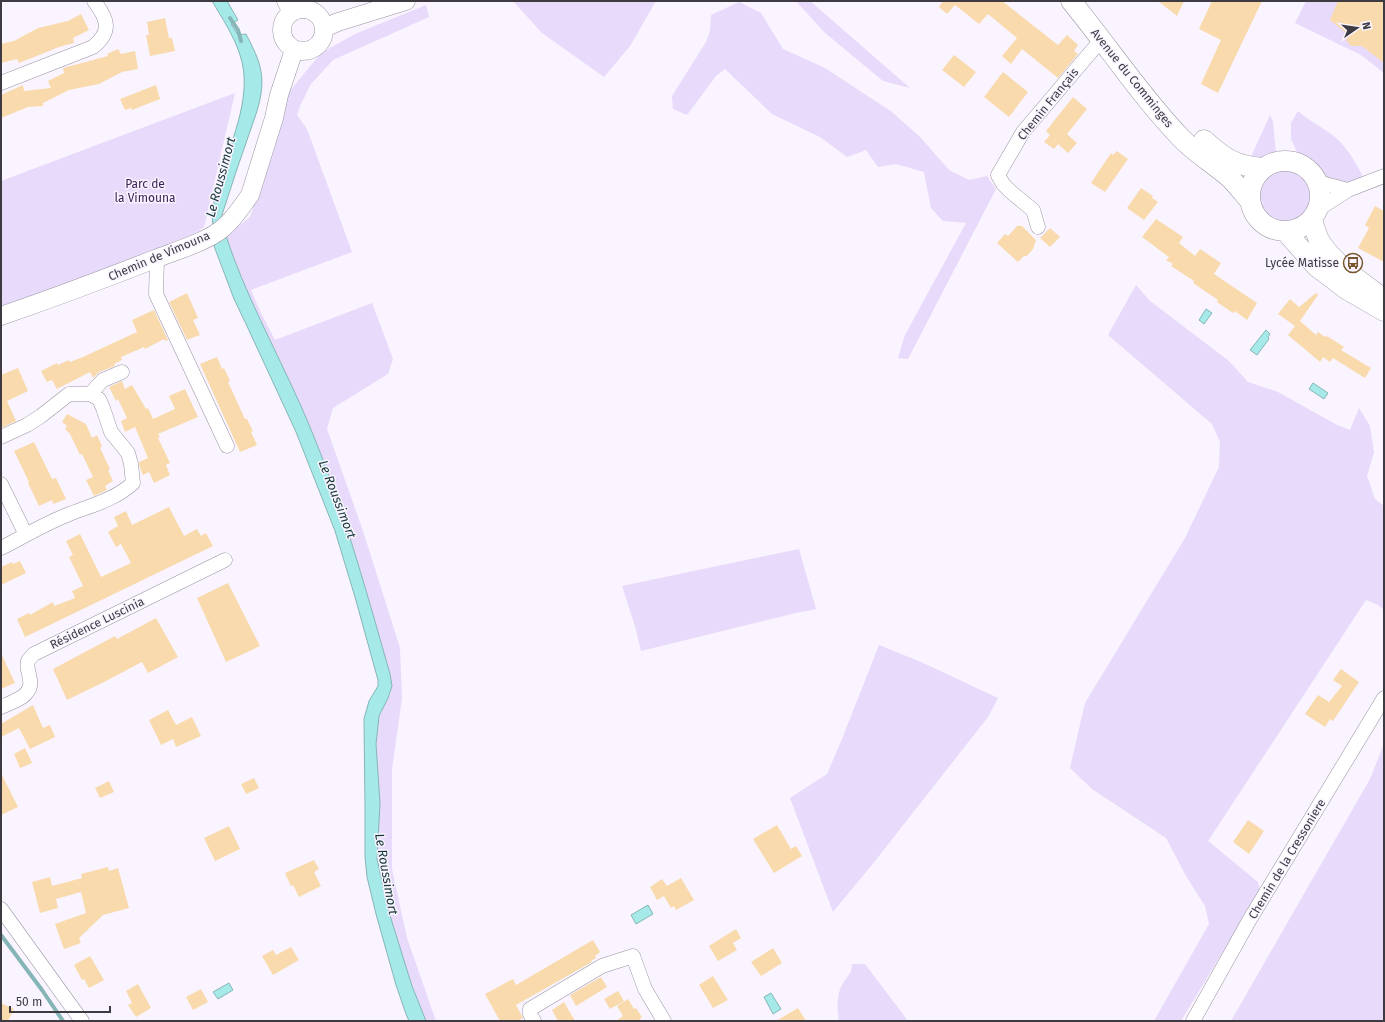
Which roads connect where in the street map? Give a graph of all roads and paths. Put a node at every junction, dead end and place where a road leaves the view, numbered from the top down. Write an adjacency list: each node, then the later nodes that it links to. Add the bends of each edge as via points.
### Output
1 (94, 1): 9 (street, via 106,20 101,40 93,46)
2 (406, 1): 6 (street)
3 (1071, 1): 7 (main road, Avenue du Comminges)
4 (1086, 1): 10 (main road, Avenue du Comminges, via 1110,35 1184,123 1232,162)
5 (287, 7): 6 (street, via 311,11 320,18); 8 (street, via 281,29 285,42)
6 (324, 28): 8 (street, via 322,39 315,47 305,51)
7 (1101, 40): 14 (main road, Avenue du Comminges, via 1146,99 1181,139 1229,177); 16 (street, Chemin Français, via 1023,132 998,175 1003,184 1033,210)
8 (294, 50): 18 (street, Chemin de Vimouna, via 250,195 243,206 216,232 186,248)
9 (1, 84)
10 (1263, 168): 12 (main road, via 1279,161 1294,162 1308,169); 14 (main road, via 1252,183)
11 (1384, 176): 13 (street)
12 (1318, 182): 13 (street); 15 (main road, via 1320,199)
13 (1348, 190): 15 (street)
14 (1250, 201): 17 (main road, via 1252,210 1260,222 1272,229)
15 (1315, 215): 17 (main road, via 1299,229); 19 (main road, via 1319,238 1333,258)
16 (1038, 227)
17 (1286, 232): 20 (main road, via 1317,267 1346,289)
18 (157, 258): 21 (street, Chemin de Vimouna); 25 (street, via 156,294)
19 (1384, 299)
20 (1384, 310)
21 (1, 316)
22 (122, 372): 23 (street, via 103,380)
23 (90, 394): 24 (street, via 69,394 32,422); 27 (street, via 99,399 111,432 128,453 132,483 116,496 66,515)
24 (1, 437)
25 (227, 446)
26 (1, 484): 27 (street)
27 (26, 536): 28 (street)
28 (1, 548)
29 (225, 560): 31 (street, Résidence Luscinia, via 34,654 27,666 30,675 28,689 22,697)
30 (1384, 698): 36 (street, Chemin de la Cressoniere, via 1250,919)
31 (1, 707)
32 (1, 909): 33 (street)
33 (82, 1021)
34 (534, 1021): 35 (street, via 530,1009 602,966 634,956 645,989)
35 (664, 1021)
36 (1193, 1021)

